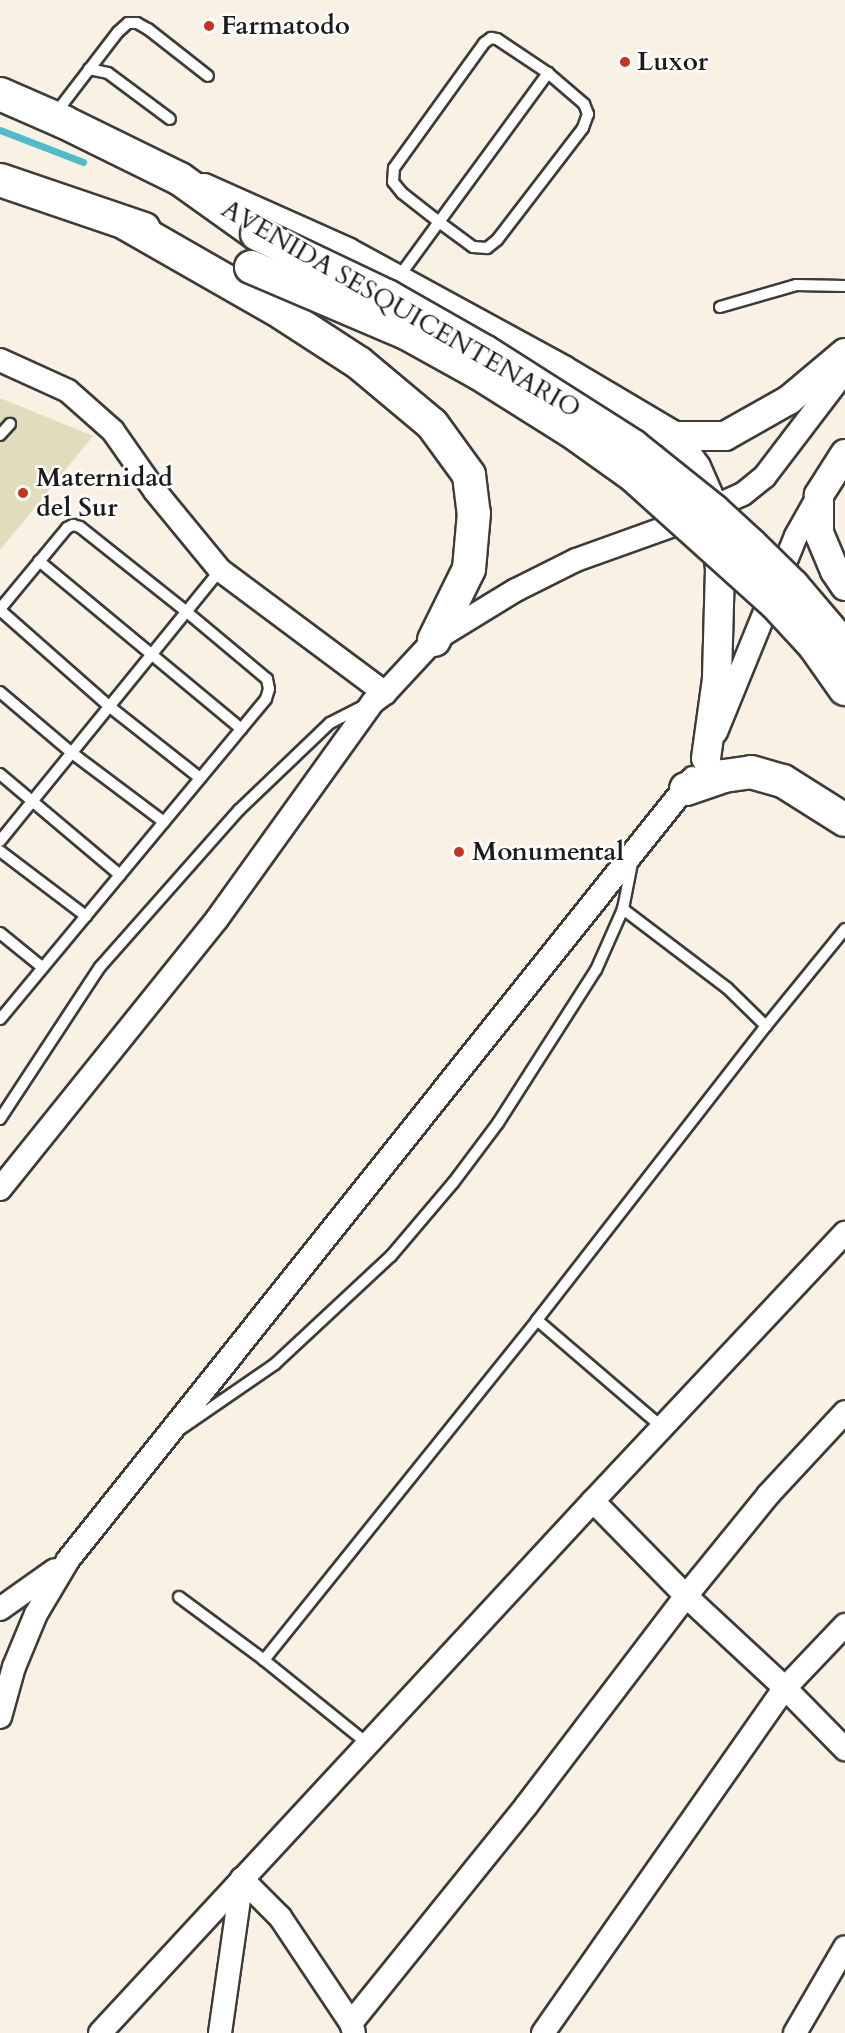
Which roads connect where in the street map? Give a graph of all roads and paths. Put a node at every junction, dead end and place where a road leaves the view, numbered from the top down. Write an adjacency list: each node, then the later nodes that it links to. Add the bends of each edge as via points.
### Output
1 (89, 69): 3 (lane, via 118,32 128,23 137,23); 5 (lane); 6 (lane, via 108,73)
2 (548, 73): 9 (lane); 9 (lane, via 584,104 588,114 583,128 487,248 473,247); 9 (lane, via 497,39 484,43 394,168 393,182 402,193)
3 (208, 76)
4 (0, 94): 5 (main road, AVENIDA SESQUICENTENARIO)
5 (53, 117): 7 (main road, AVENIDA SESQUICENTENARIO)
6 (170, 120)
7 (180, 179): 11 (street, via 223,194); 29 (main road, AVENIDA SESQUICENTENARIO, bridge, via 257,234 387,296 475,345 633,446 751,545 793,586)
8 (0, 180): 10 (main road, AVENIDA SESQUICENTENARIO)
9 (440, 222): 11 (lane)
10 (125, 223): 28 (main road, via 282,313 359,363 432,424 469,475 474,513 469,568); 31 (main road, AVENIDA SESQUICENTENARIO, bridge, via 251,267 408,334 480,374 580,438 634,476 776,604 814,645)
11 (398, 279): 19 (street)
12 (845, 286): 13 (lane, via 796,285)
13 (720, 307)
14 (845, 353): 19 (street, via 789,400 725,436)
15 (0, 360): 24 (street, via 68,391 113,431)
16 (845, 371): 22 (street, via 765,476 743,494)
17 (10, 424): 18 (lane)
18 (0, 435)
19 (674, 436): 22 (street, via 696,467)
20 (845, 453): 21 (street)
21 (819, 495): 25 (street, via 819,533); 37 (street, via 796,536)
22 (714, 508): 28 (street, via 576,561); 37 (street, via 720,569 717,679)
23 (39, 561): 26 (lane); 27 (lane, via 67,528 80,527); 30 (lane)
24 (220, 570): 27 (lane); 33 (street)
25 (845, 586)
26 (0, 610): 34 (lane)
27 (188, 613): 30 (lane); 35 (lane, via 267,679 266,699)
28 (434, 640): 33 (street)
29 (845, 647)
30 (151, 657): 34 (lane); 35 (lane)
31 (845, 689)
32 (0, 692): 36 (lane)
33 (379, 698): 55 (lane, via 330,723 240,810 100,967); 56 (street, via 217,919)
34 (110, 707): 36 (lane); 39 (lane)
35 (241, 729): 39 (lane)
36 (72, 753): 41 (lane); 43 (lane)
37 (706, 758): 40 (street)
38 (0, 774): 41 (lane)
39 (200, 778): 43 (lane)
40 (686, 789): 42 (main road, via 724,776 752,772 783,781); 46 (street)
41 (33, 801): 44 (lane); 47 (lane)
42 (845, 820)
43 (164, 822): 47 (lane)
44 (0, 841)
45 (0, 851): 49 (lane)
46 (634, 853): 48 (lane); 61 (street)
47 (120, 875): 49 (lane)
48 (623, 909): 54 (lane, via 727,988); 61 (lane, via 596,970 498,1123 391,1256 275,1364)
49 (86, 916): 52 (lane)
50 (845, 929): 54 (lane)
51 (0, 933): 52 (lane)
52 (43, 968): 53 (lane)
53 (2, 1013)
54 (766, 1026): 58 (lane)
55 (0, 1119)
56 (0, 1189)
57 (845, 1233): 60 (street)
58 (537, 1320): 60 (lane); 68 (lane)
59 (845, 1412): 64 (street, via 768,1494)
60 (662, 1427): 62 (street)
61 (162, 1441): 63 (street)
62 (593, 1500): 64 (street); 71 (street)
63 (68, 1560): 66 (street); 70 (street, via 36,1614 14,1667)
64 (686, 1596): 69 (street); 75 (street)
65 (179, 1597): 68 (lane)
66 (0, 1609)
67 (845, 1625): 69 (street)
68 (264, 1660): 71 (lane)
69 (785, 1688): 72 (street); 78 (street)
70 (0, 1717)
71 (368, 1744): 73 (street)
72 (845, 1749)
73 (242, 1879): 75 (street, via 280,1917); 76 (street); 77 (street)
74 (845, 1947): 79 (street)
75 (353, 2028)
76 (100, 2033)
77 (220, 2033)
78 (543, 2033)
79 (795, 2033)

